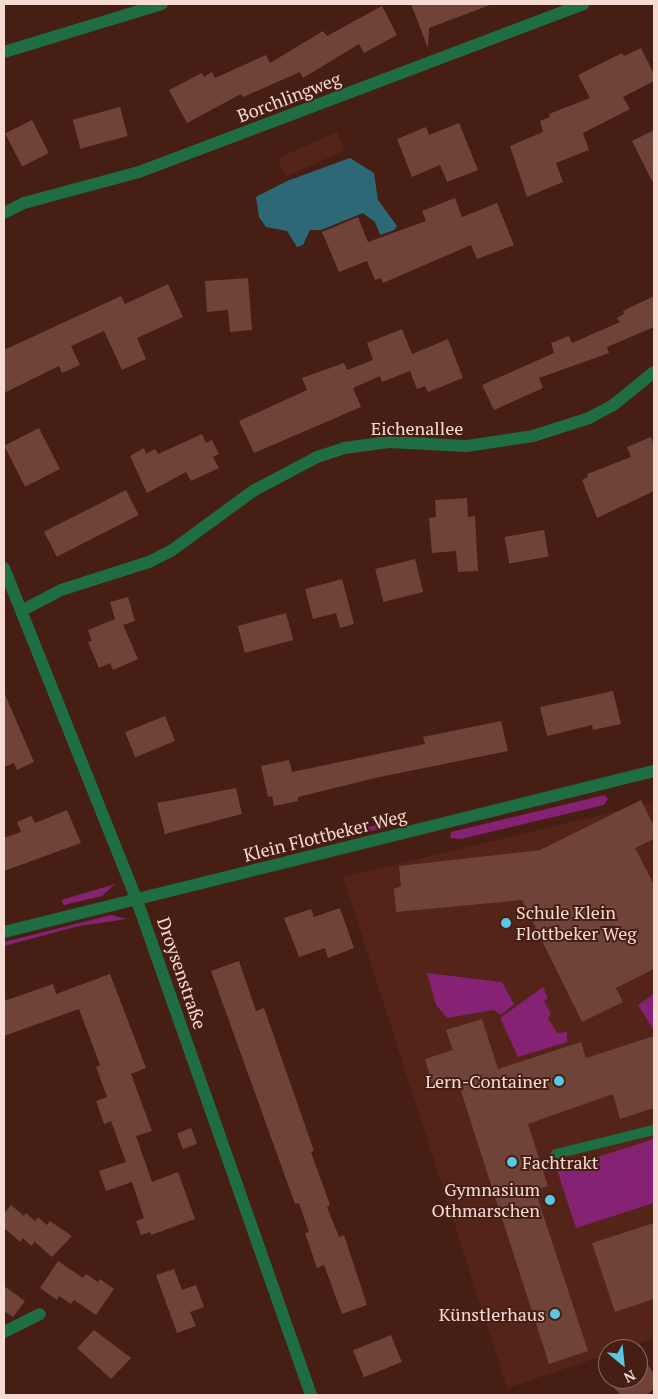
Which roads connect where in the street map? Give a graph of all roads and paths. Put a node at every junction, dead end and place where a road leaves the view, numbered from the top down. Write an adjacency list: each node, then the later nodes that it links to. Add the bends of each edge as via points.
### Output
1 (162, 4): 3 (street)
2 (583, 4): 4 (street, Borchlingweg, via 139,172 24,203)
3 (4, 52)
4 (4, 213)
5 (654, 372): 7 (street, Eichenallee, via 612,406 589,418 533,436 467,446 373,444 317,457 253,491 171,551 149,562 61,590)
6 (4, 568): 7 (street, Droysenstraße)
7 (23, 610): 9 (street, Droysenstraße)
8 (654, 772): 9 (street, Klein Flottbeker Weg)
9 (136, 898): 10 (street, Klein Flottbeker Weg); 15 (street, Droysenstraße)
10 (4, 932)
11 (654, 1130): 12 (lane)
12 (556, 1154)
13 (40, 1314): 14 (street)
14 (4, 1332)
15 (312, 1395)

